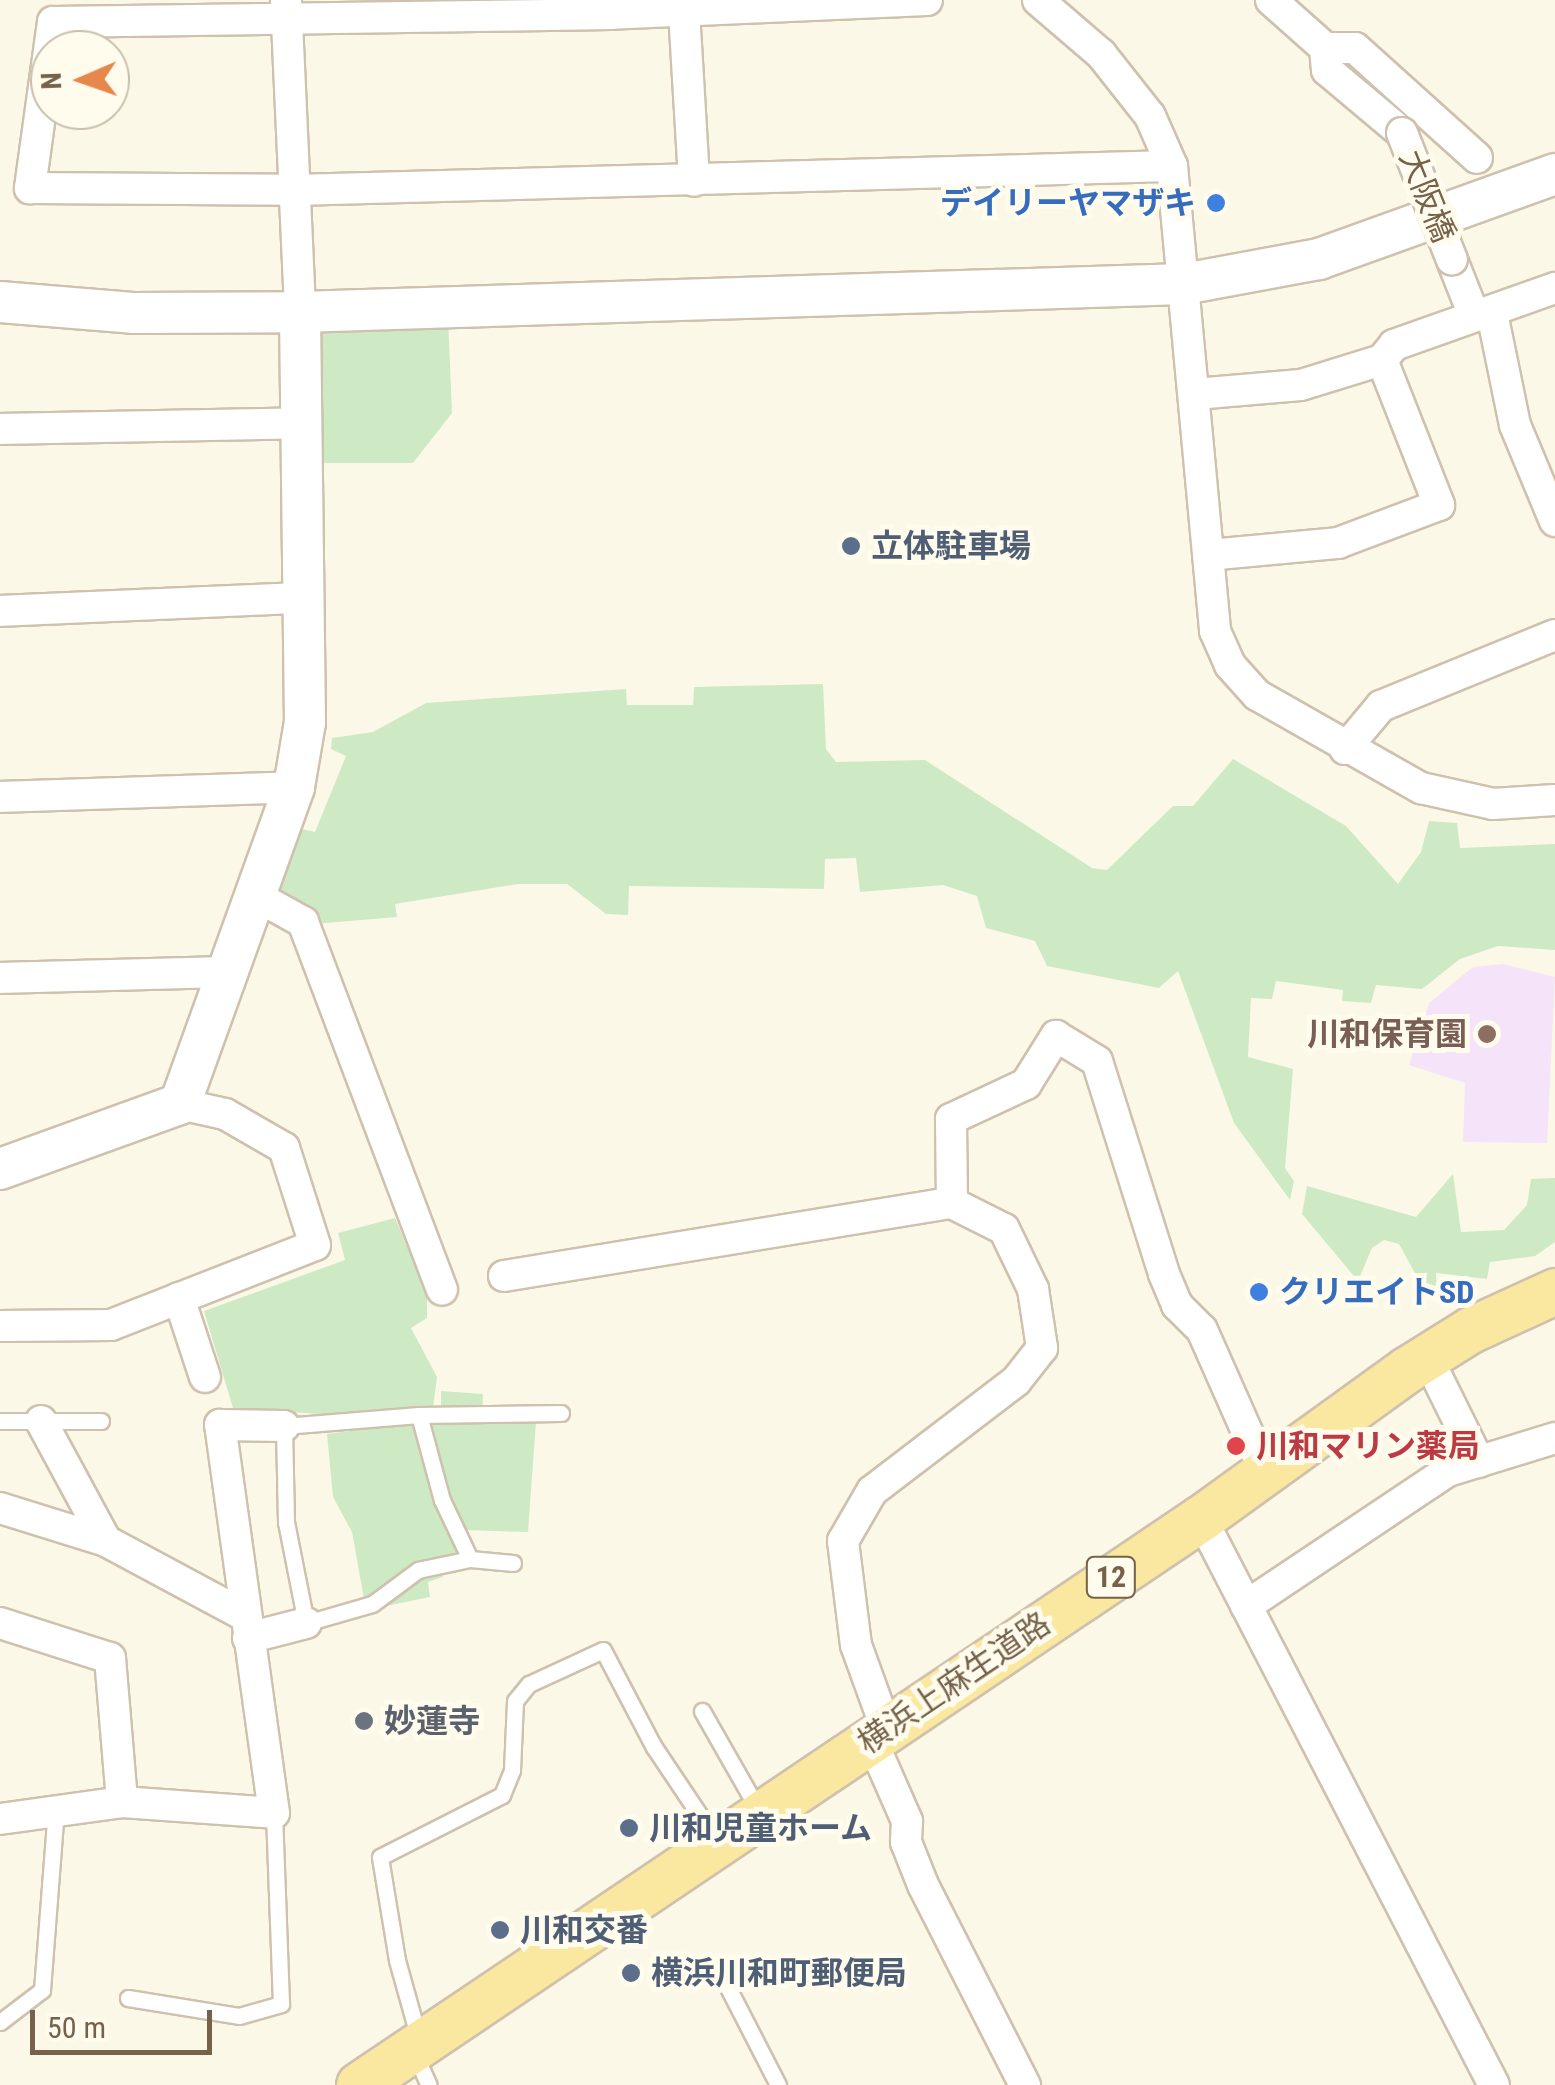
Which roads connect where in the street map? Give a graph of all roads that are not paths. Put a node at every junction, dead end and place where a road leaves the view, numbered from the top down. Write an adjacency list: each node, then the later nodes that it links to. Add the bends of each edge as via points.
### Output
1 (928, 0): 6 (street)
2 (1038, 0): 9 (street, via 1102,54 1150,116)
3 (1271, 0): 7 (street)
4 (610, 7): 5 (street); 6 (street)
5 (287, 9): 12 (street); 12 (street, via 52,22 30,188)
6 (684, 11): 11 (street)
7 (1326, 48): 8 (street, via 1355,48); 17 (street, 大阪橋, bridge, via 1328,70 1402,133 1452,260)
8 (1477, 158)
9 (1172, 166): 11 (street); 13 (street)
10 (1555, 174): 13 (street, via 1319,259)
11 (694, 181): 12 (street)
12 (294, 190): 16 (street)
13 (1184, 284): 16 (street); 19 (street)
14 (1555, 288): 17 (street)
15 (0, 302): 16 (street, via 133,312)
16 (300, 312): 20 (street)
17 (1482, 313): 18 (street, via 1394,345); 22 (street, 大阪橋, via 1515,425)
18 (1382, 360): 19 (street, via 1301,384); 24 (street, via 1440,505 1338,543)
19 (1196, 394): 24 (street)
20 (301, 423): 21 (street); 25 (street)
21 (0, 429)
22 (1545, 466): 23 (street, 大阪橋)
23 (1555, 522)
24 (1209, 555): 28 (street, via 1215,631 1230,666 1257,696)
25 (304, 598): 26 (street); 29 (street, via 305,722)
26 (0, 610)
27 (1555, 635): 28 (street, via 1380,706)
28 (1346, 749): 31 (street, via 1421,788 1463,800)
29 (294, 787): 30 (street); 32 (street)
30 (0, 797)
31 (1555, 800)
32 (256, 896): 33 (street); 39 (street, via 303,922)
33 (229, 972): 34 (street); 35 (street)
34 (0, 978)
35 (180, 1104): 36 (street); 41 (street, via 224,1114 284,1148 315,1245)
36 (0, 1169)
37 (952, 1204): 38 (street); 53 (street, via 951,1119 1026,1084 1056,1036 1097,1061 1164,1274 1177,1305 1202,1330); 64 (street, via 1004,1229 1020,1252 1042,1348 1016,1381 872,1491 843,1542 856,1646)
38 (504, 1276)
39 (442, 1290)
40 (1555, 1291): 43 (main road, 横浜上麻生道路 / 12)
41 (179, 1298): 42 (street, via 111,1325); 44 (street)
42 (0, 1326)
43 (1427, 1357): 52 (street); 53 (main road, 横浜上麻生道路 / 12)
44 (205, 1377)
45 (561, 1413): 46 (lane)
46 (420, 1414): 50 (lane); 57 (lane, via 442,1500)
47 (0, 1421): 48 (lane)
48 (41, 1421): 49 (lane); 56 (street)
49 (101, 1421)
50 (284, 1426): 61 (lane, via 286,1522); 62 (street, via 220,1425)
51 (1555, 1438): 52 (street)
52 (1479, 1462): 59 (street, via 1448,1472)
53 (1265, 1472): 55 (main road, 横浜上麻生道路 / 12)
54 (0, 1508): 56 (street)
55 (1200, 1518): 59 (street); 64 (main road, 横浜上麻生道路 / 12)
56 (106, 1541): 62 (street)
57 (470, 1558): 58 (lane); 61 (lane, via 418,1570 372,1604)
58 (513, 1563)
59 (1246, 1606): 78 (street)
60 (0, 1623): 65 (street, via 110,1658)
61 (306, 1624): 62 (street)
62 (246, 1626): 68 (street)
63 (702, 1712): 67 (lane)
64 (878, 1733): 67 (main road, 横浜上麻生道路 / 12); 77 (street, via 923,1885)
65 (122, 1802): 66 (street); 68 (street)
66 (56, 1809): 69 (street); 73 (lane, via 42,1990)
67 (760, 1812): 70 (main road, 横浜上麻生道路 / 12)
68 (274, 1813): 72 (lane, via 281,2004 238,2016)
69 (0, 1819)
70 (718, 1841): 74 (main road, 横浜上麻生道路 / 12); 74 (lane, via 654,1747 603,1650 529,1684 515,1701 512,1770 502,1795 380,1857)
71 (719, 1970): 76 (lane)
72 (128, 1998)
73 (0, 2022)
74 (421, 2059): 75 (main road, 横浜上麻生道路 / 12)
75 (359, 2085)
76 (778, 2085)
77 (1025, 2085)
78 (1494, 2085)

